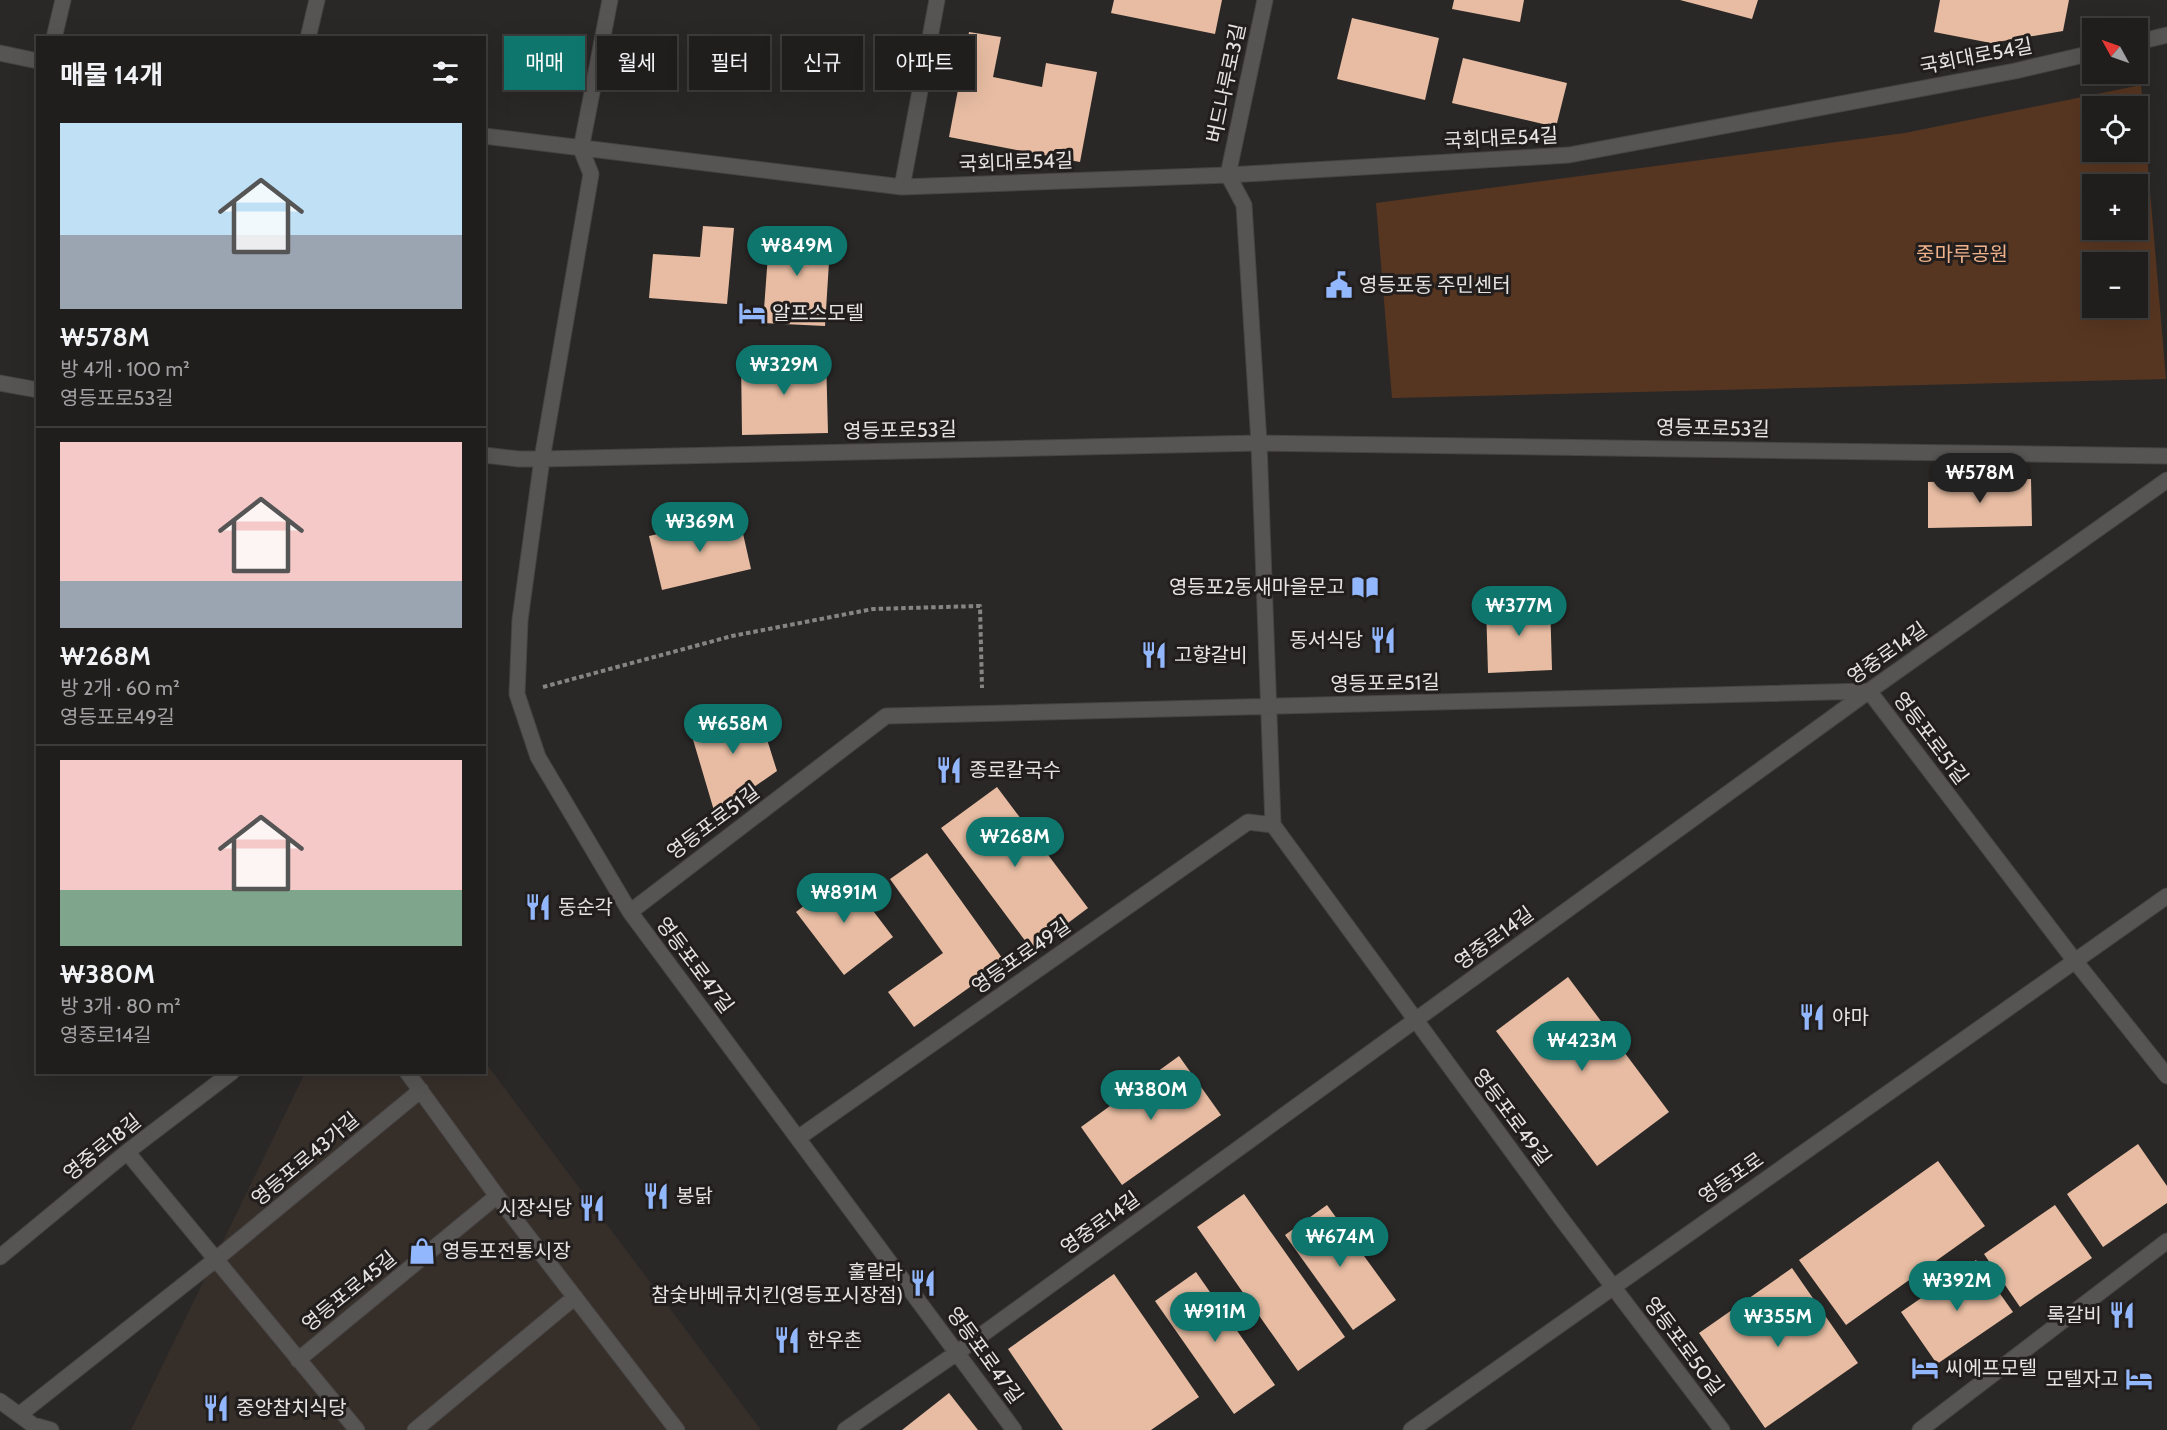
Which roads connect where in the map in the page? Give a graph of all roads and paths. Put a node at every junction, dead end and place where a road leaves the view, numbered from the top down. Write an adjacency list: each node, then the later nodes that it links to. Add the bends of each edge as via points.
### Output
1 (63, 0): 7 (street)
2 (317, 0): 8 (street)
3 (610, 0): 14 (street)
4 (937, 0): 16 (street)
5 (1265, 0): 15 (street, 버드나루로3길)
6 (2167, 35): 9 (street)
7 (54, 36)
8 (308, 36)
9 (2148, 40)
10 (0, 53): 12 (street)
11 (2082, 55): 15 (street, 국회대로54길, via 1569,155)
12 (36, 61)
13 (486, 136): 14 (street, 국회대로54길)
14 (581, 149): 16 (street, 국회대로54길); 22 (street, via 591,174)
15 (1228, 175): 16 (street, 국회대로54길); 19 (street, via 1244,205)
16 (902, 187)
17 (0, 383): 18 (street)
18 (36, 390)
19 (1259, 443): 21 (street, 영등포로53길); 22 (street, 영등포로53길); 26 (street)
20 (486, 455): 22 (street, 영등포로53길)
21 (2167, 456)
22 (542, 459): 25 (street, 영등포로47길, via 520,620)
23 (2167, 480): 24 (street, 영중로14길)
24 (1869, 691): 26 (street, 영등포로51길); 31 (street, 영등포로51길); 32 (street, 영중로14길)
25 (517, 694): 27 (path, via 732,636 873,609 981,606); 30 (street, 영등포로47길, via 538,757)
26 (1269, 707): 27 (street, 영등포로51길); 28 (street)
27 (982, 714): 30 (street, 영등포로51길, via 886,716)
28 (1273, 825): 32 (street, 영등포로49길); 37 (street, 영등포로49길, via 1248,822)
29 (2167, 896): 31 (street, 영등포로)
30 (630, 912): 37 (street, 영등포로47길)
31 (2075, 961): 35 (street); 43 (street, 영등포로)
32 (1415, 1021): 43 (street, 영등포로49길); 45 (street, 영중로14길)
33 (229, 1074): 38 (street, 영중로18길)
34 (409, 1074): 36 (street)
35 (2167, 1076)
36 (421, 1090): 39 (street); 42 (street, 영등포로43가길)
37 (798, 1138): 45 (street, 영등포로47길)
38 (127, 1152): 41 (street, 영중로18길); 42 (street)
39 (497, 1196): 44 (street); 46 (street, 영등포로45길)
40 (2167, 1240): 57 (street)
41 (0, 1257)
42 (215, 1260): 46 (street); 48 (street, 영등포로43가길)
43 (1614, 1286): 55 (street, 영등포로); 56 (street, 영등포로50길)
44 (575, 1297): 51 (street); 52 (street)
45 (958, 1352): 53 (street, 영중로14길); 54 (street, 영등포로47길)
46 (298, 1360): 50 (street, 영등포로45길)
47 (0, 1401): 48 (street)
48 (19, 1415): 49 (street, via 33,1425)
49 (51, 1430)
50 (357, 1430)
51 (415, 1430)
52 (677, 1430)
53 (845, 1430)
54 (1014, 1430)
55 (1411, 1430)
56 (1722, 1430)
57 (1920, 1430)

